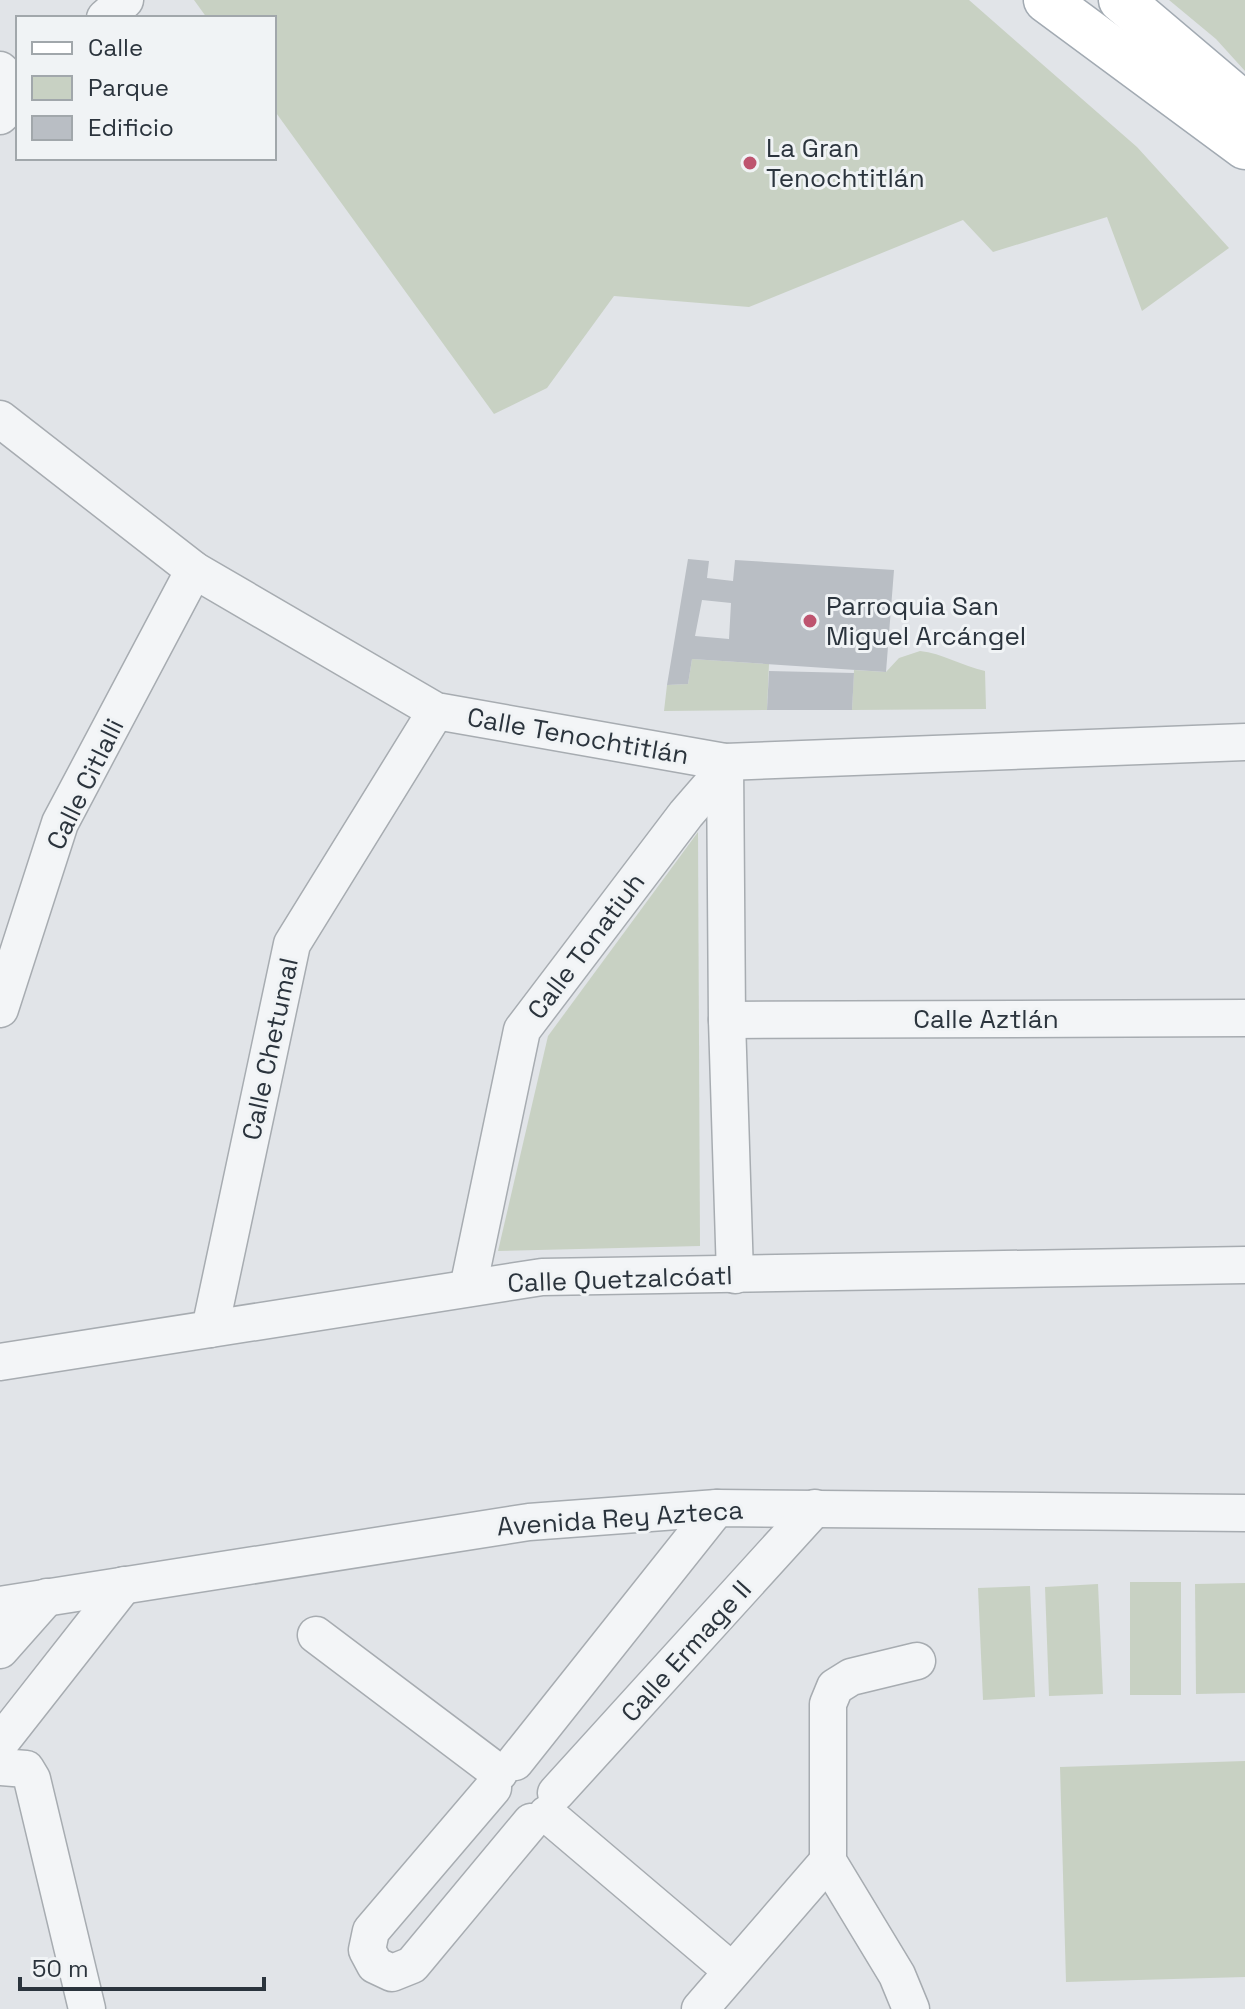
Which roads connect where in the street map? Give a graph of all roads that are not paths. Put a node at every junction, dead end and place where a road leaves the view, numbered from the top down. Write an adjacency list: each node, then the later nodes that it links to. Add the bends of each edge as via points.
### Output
1 (125, 0): 4 (street)
2 (1046, 0): 10 (main road)
3 (1121, 0): 8 (main road)
4 (107, 16)
5 (0, 70): 6 (street)
6 (16, 85)
7 (16, 101): 9 (street)
8 (1245, 105)
9 (0, 116)
10 (1245, 147)
11 (4, 430): 12 (street, Calle Tenochtitlán)
12 (194, 570): 13 (street, Calle Tenochtitlán); 16 (street, Calle Citlalli, via 60,823)
13 (436, 711): 15 (street, Calle Tenochtitlán); 22 (street, Calle Chetumal, via 292,944)
14 (1245, 742): 15 (street, Calle Tenochtitlán)
15 (725, 766): 18 (street); 21 (street, Calle Tonatiuh, via 522,1030)
16 (0, 1009)
17 (1245, 1018): 18 (street, Calle Aztlán)
18 (727, 1020): 20 (street)
19 (1245, 1265): 20 (street, Calle Quetzalcóatl)
20 (735, 1275): 21 (street, Calle Quetzalcóatl, via 542,1277)
21 (468, 1288): 22 (street, Calle Quetzalcóatl)
22 (210, 1329): 23 (street, Calle Quetzalcóatl)
23 (0, 1362)
24 (717, 1508): 25 (street, Avenida Rey Azteca); 27 (street, Avenida Rey Azteca, via 529,1522); 35 (street, Calle Ermage II)
25 (815, 1508): 26 (street, Avenida Rey Azteca); 36 (street, Calle Ermage II)
26 (1245, 1513)
27 (124, 1585): 28 (street, Avenida Rey Azteca); 33 (street)
28 (47, 1597): 29 (street, Avenida Rey Azteca); 31 (street)
29 (0, 1605)
30 (316, 1635): 35 (street)
31 (0, 1650)
32 (917, 1661): 37 (street, via 851,1677 835,1687 828,1704)
33 (0, 1743)
34 (13, 1768): 39 (street, via 32,1779)
35 (502, 1774): 36 (street, via 495,1804 506,1818); 36 (street, via 540,1764 552,1776); 36 (street, Calle Ermage II, via 371,1931 367,1950 375,1965 392,1973 412,1965)
36 (545, 1809): 38 (street)
37 (828, 1861): 38 (street); 41 (street, via 897,1975)
38 (732, 1971): 40 (street)
39 (87, 2009)
40 (700, 2009)
41 (911, 2009)

